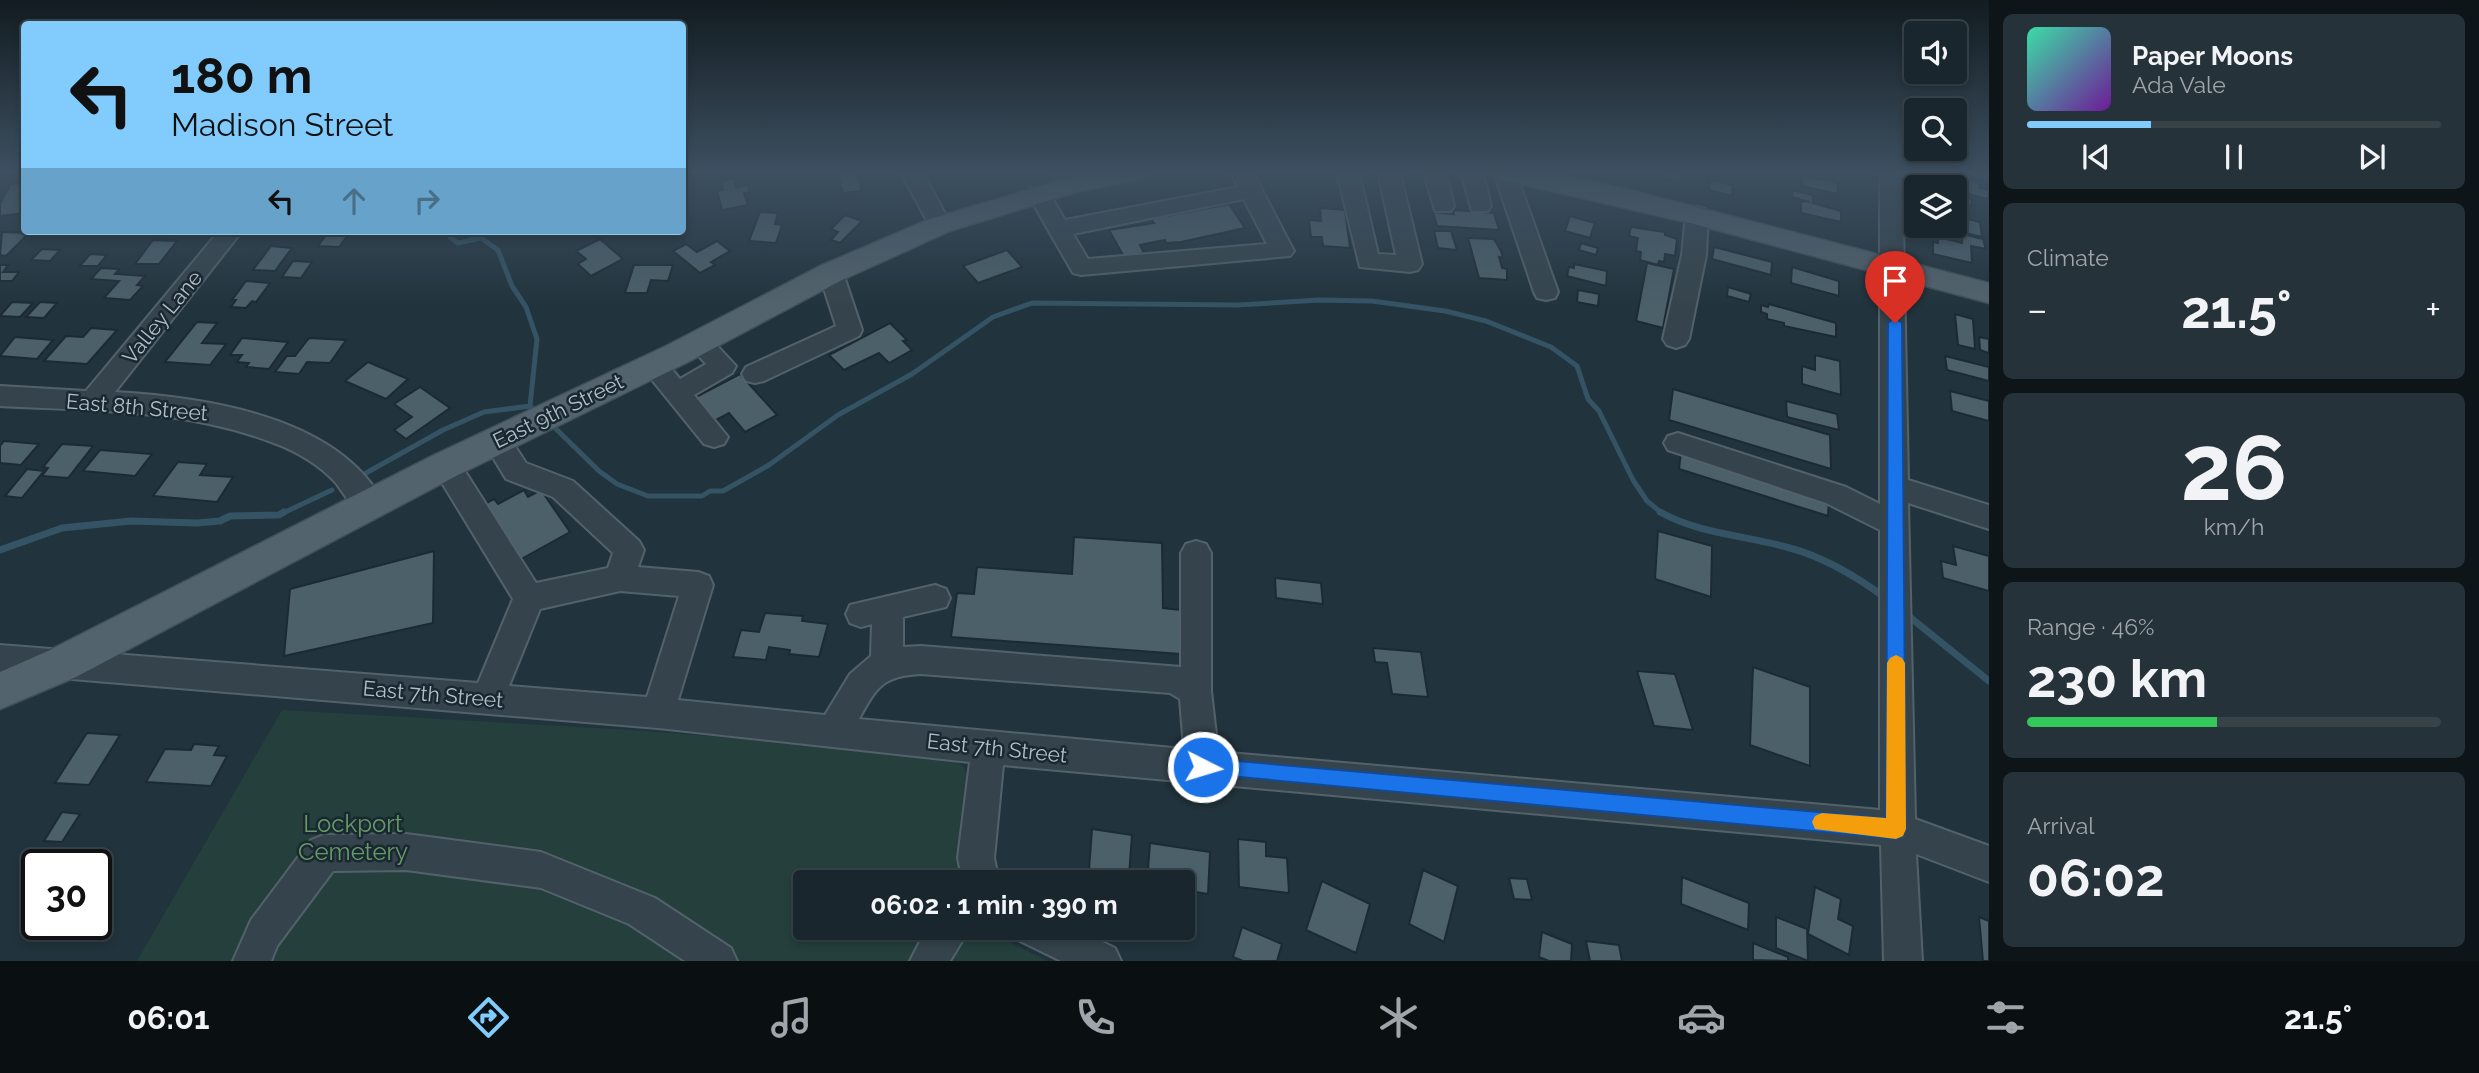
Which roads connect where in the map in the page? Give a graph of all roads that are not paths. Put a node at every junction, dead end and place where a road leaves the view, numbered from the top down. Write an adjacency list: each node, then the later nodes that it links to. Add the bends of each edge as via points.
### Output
1 (936, 218): 12 (street)
2 (962, 218): 12 (main road, East 9th Street)
3 (1052, 218): 13 (street)
4 (1104, 218): 13 (street)
5 (1265, 218): 13 (street, via 1282,251 1081,267)
6 (1358, 218): 7 (street, via 1368,261 1410,264)
7 (1399, 218)
8 (1522, 218): 17 (street)
9 (1697, 218): 19 (street, via 1694,255)
10 (1711, 218): 15 (main road)
11 (1893, 218): 15 (street)
12 (940, 225): 16 (main road, East 9th Street)
13 (1059, 229)
14 (228, 235): 25 (street, Valley Lane)
15 (1896, 268): 18 (main road); 30 (street)
16 (831, 273): 20 (main road, East 9th Street); 22 (street, via 850,330)
17 (1546, 292)
18 (1989, 293)
19 (1676, 339)
20 (699, 342): 21 (main road, East 9th Street); 23 (street, via 723,366)
21 (653, 365): 23 (street); 27 (main road, East 9th Street)
22 (755, 374)
23 (677, 393): 26 (street)
24 (0, 396): 25 (street, East 8th Street)
25 (92, 402): 31 (street, East 8th Street, via 200,410 272,429 328,458)
26 (714, 436)
27 (496, 440): 29 (main road, East 9th Street); 35 (street, via 516,471 563,489 629,550)
28 (1678, 443): 33 (street, via 1836,495)
29 (446, 465): 31 (main road, East 9th Street); 36 (street)
30 (1894, 487): 32 (street); 33 (street)
31 (370, 504): 40 (main road, East 9th Street)
32 (1989, 517)
33 (1894, 524): 48 (street)
34 (1196, 553): 41 (street, via 1197,670)
35 (620, 578): 36 (street); 44 (street, via 698,585)
36 (529, 598): 43 (street)
37 (935, 598): 39 (street, via 874,611)
38 (0, 659): 40 (street, East 7th Street)
39 (887, 662): 41 (street, via 921,660); 45 (street, via 861,684)
40 (62, 664): 42 (main road, East 9th Street); 43 (street, East 7th Street)
41 (1185, 685): 47 (street)
42 (0, 691)
43 (488, 698): 44 (street, East 7th Street)
44 (659, 713): 45 (street, East 7th Street)
45 (834, 731): 46 (street, East 7th Street)
46 (988, 748): 47 (street, East 7th Street); 50 (street)
47 (1203, 767): 48 (street, East 7th Street)
48 (1896, 829): 49 (street, East 7th Street); 57 (street)
49 (1989, 864)
50 (978, 870)
51 (941, 940): 55 (street)
52 (1058, 940): 56 (street)
53 (252, 961): 54 (street, via 264,933 324,853 392,852 541,870 642,911)
54 (718, 961)
55 (929, 961)
56 (1102, 961)
57 (1903, 961)

